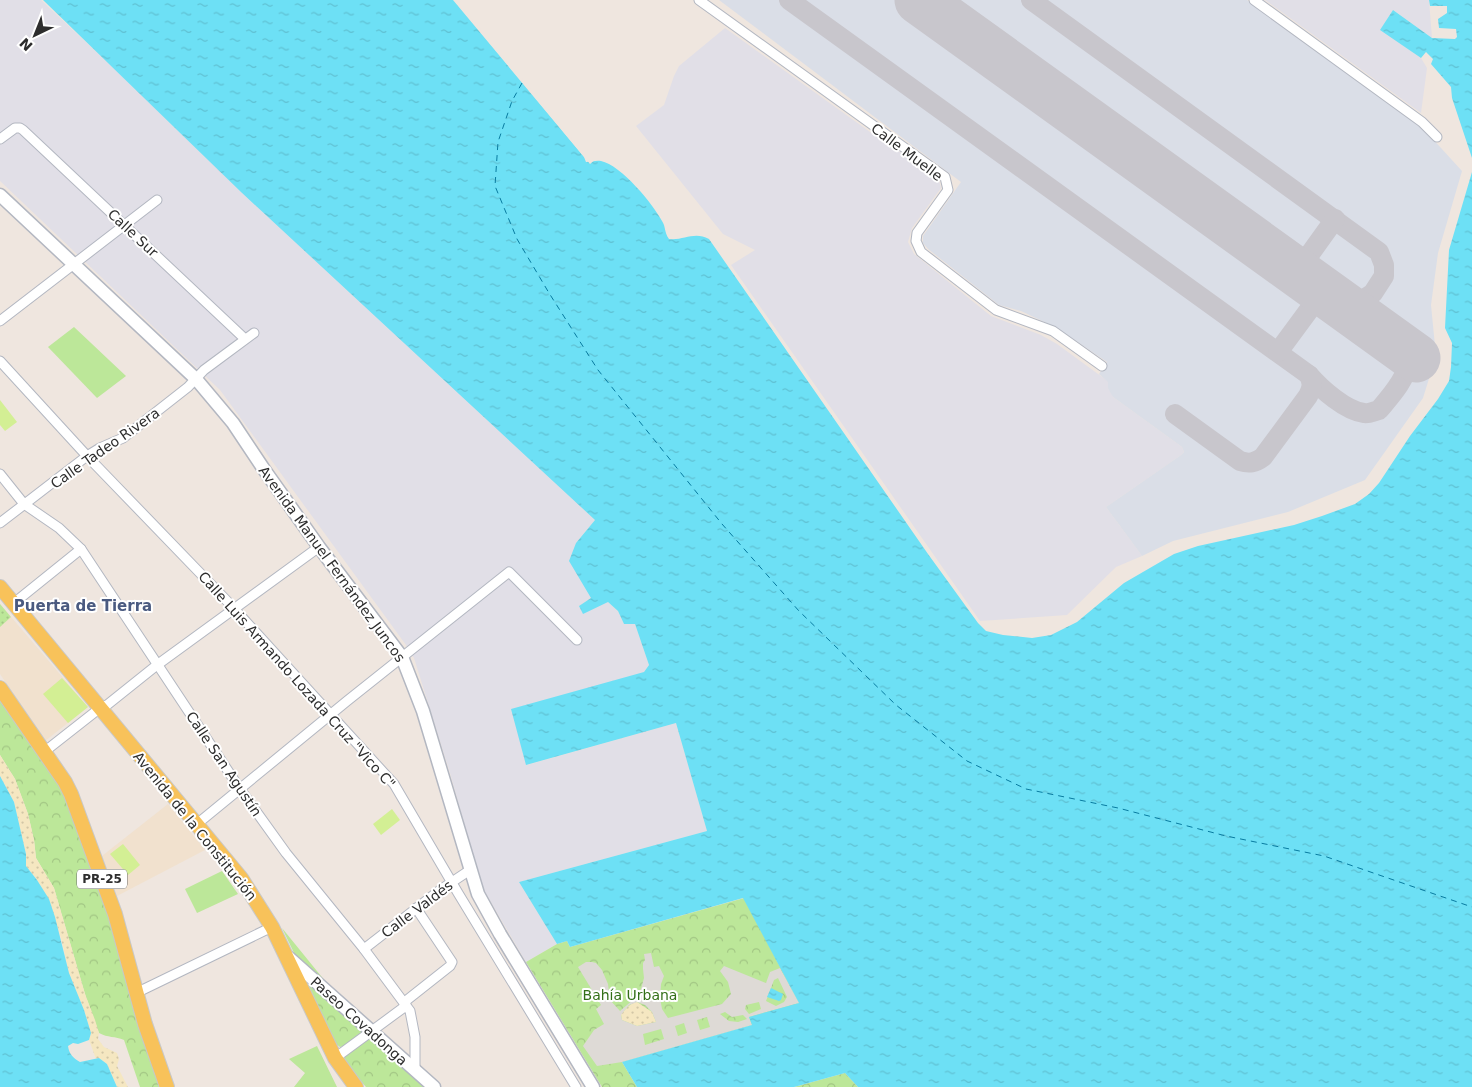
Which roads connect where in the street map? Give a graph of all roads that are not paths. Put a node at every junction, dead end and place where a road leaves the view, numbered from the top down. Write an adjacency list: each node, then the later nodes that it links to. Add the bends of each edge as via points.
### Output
1 (699, 0): 13 (street, Calle Muelle, via 945,177 948,190 917,233 916,241 921,252 996,310 1053,331)
2 (1254, 0): 3 (street, via 1422,122)
3 (1437, 137)
4 (0, 139): 7 (street, Calle Sur, via 20,128)
5 (0, 195): 8 (main road, Avenida Manuel Fernández Juncos)
6 (157, 200): 7 (street)
7 (125, 226): 8 (street); 11 (street, Calle Sur)
8 (73, 264): 9 (street); 14 (main road, Avenida Manuel Fernández Juncos)
9 (0, 320)
10 (254, 333): 11 (street, Calle Tadeo Rivera)
11 (245, 339): 14 (street, Calle Tadeo Rivera)
12 (0, 361): 15 (street, Calle Luis Armando Lozada Cruz "Vico C")
13 (1102, 366)
14 (196, 379): 15 (street, Calle Tadeo Rivera, via 123,438); 19 (main road, Avenida Manuel Fernández Juncos, via 233,423)
15 (87, 456): 17 (street, Calle Tadeo Rivera); 23 (street, Calle Luis Armando Lozada Cruz "Vico C")
16 (0, 474): 17 (street, Calle San Agustín)
17 (24, 504): 18 (street, Calle Tadeo Rivera); 20 (street, Calle San Agustín, via 60,528)
18 (0, 523)
19 (319, 547): 23 (street); 25 (main road, Avenida Manuel Fernández Juncos)
20 (81, 549): 22 (street); 26 (street, Calle San Agustín)
21 (0, 588): 22 (main road, Avenida de la Constitución)
22 (14, 603): 28 (main road, Avenida de la Constitución)
23 (234, 609): 26 (street); 29 (street, Calle Luis Armando Lozada Cruz "Vico C")
24 (577, 640): 25 (street, via 509,572)
25 (402, 657): 29 (street); 33 (main road, Avenida Manuel Fernández Juncos, via 423,711)
26 (157, 665): 28 (street); 31 (street, Calle San Agustín)
27 (0, 688): 30 (main road, PR-25)
28 (100, 708): 30 (street); 32 (main road, Avenida de la Constitución)
29 (331, 714): 31 (street); 34 (street, Calle Luis Armando Lozada Cruz "Vico C", via 394,784)
30 (44, 752): 39 (main road, PR-25, via 71,794 115,914)
31 (240, 789): 32 (street); 37 (street, Calle San Agustín, via 286,853)
32 (197, 824): 36 (main road, Avenida de la Constitución, via 241,878)
33 (470, 870): 34 (street, Calle Valdés); 48 (main road, Avenida Manuel Fernández Juncos, via 478,894 500,934)
34 (451, 882): 35 (street, Calle Valdés); 47 (street, Calle Luis Armando Lozada Cruz "Vico C")
35 (416, 908): 37 (street, Calle Valdés); 40 (street, via 452,962)
36 (272, 927): 38 (main road, Avenida de la Constitución); 39 (street)
37 (364, 949): 40 (street, Calle San Agustín)
38 (285, 953): 41 (main road, Paseo Covadonga); 42 (main road, Avenida de la Constitución)
39 (136, 993): 44 (main road, PR-25)
40 (405, 1004): 41 (street); 43 (street, Calle San Agustín, via 413,1018)
41 (371, 1031): 42 (street); 43 (main road, Paseo Covadonga)
42 (335, 1058): 45 (main road, Avenida de la Constitución)
43 (415, 1071): 46 (main road, Paseo Covadonga)
44 (167, 1087)
45 (356, 1087)
46 (434, 1087)
47 (576, 1087)
48 (593, 1087)

